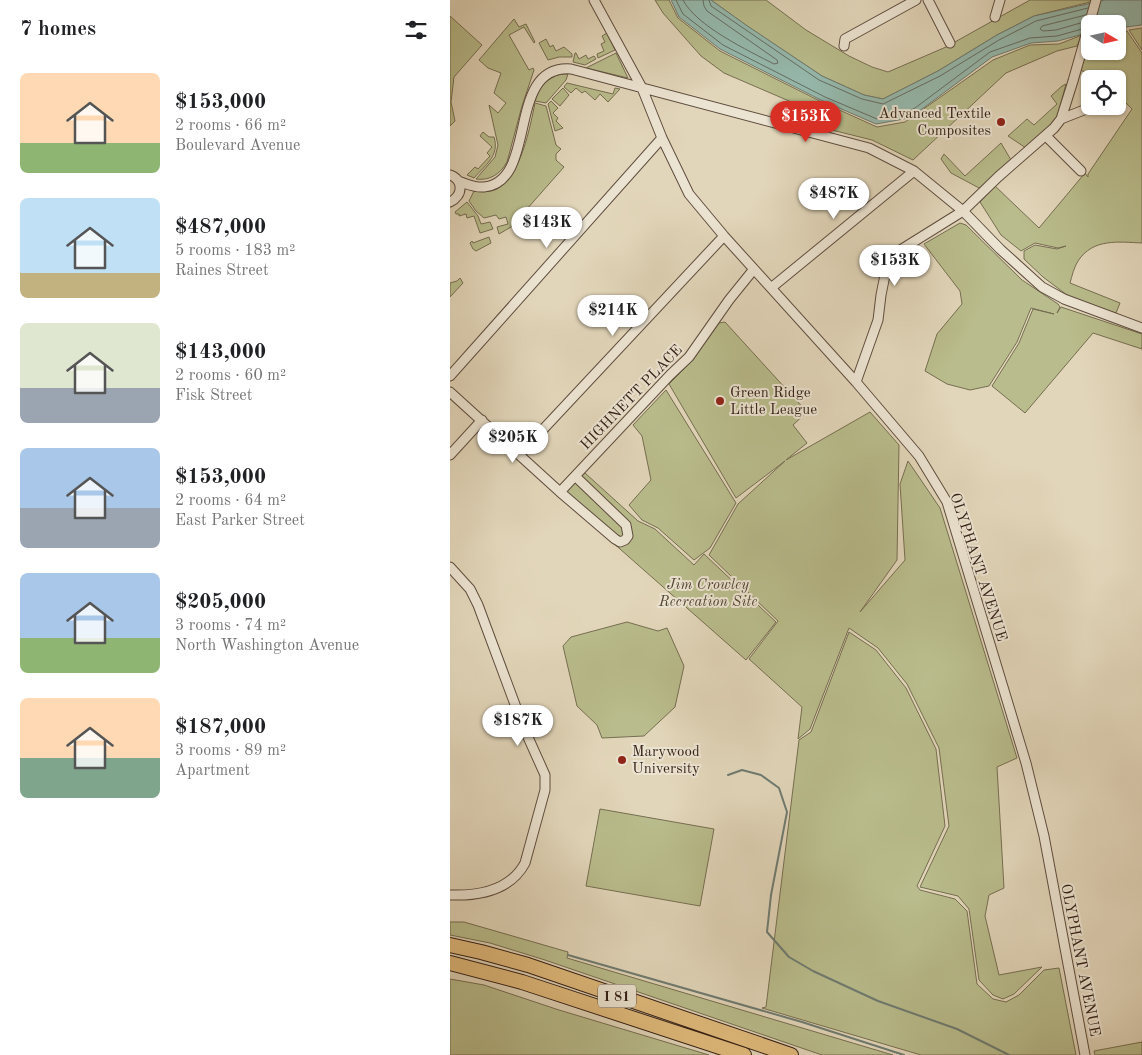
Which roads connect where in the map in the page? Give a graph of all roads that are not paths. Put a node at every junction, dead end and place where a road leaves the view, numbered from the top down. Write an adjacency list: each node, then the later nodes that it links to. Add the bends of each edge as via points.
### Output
1 (594, 0): 9 (street, OLYPHANT AVENUE)
2 (916, 0): 8 (street, via 845,39)
3 (928, 0): 7 (street)
4 (1000, 0): 6 (street)
5 (1096, 0): 11 (street)
6 (994, 17)
7 (950, 43)
8 (844, 46)
9 (642, 88): 13 (street, OLYPHANT AVENUE); 14 (street, via 869,148); 17 (street, via 571,69 555,70 543,77 533,89 513,162 507,172 488,186)
10 (1081, 111): 11 (street)
11 (1061, 119): 12 (street)
12 (1046, 136): 15 (street); 19 (street)
13 (662, 138): 20 (street, OLYPHANT AVENUE, via 689,194); 24 (street)
14 (914, 171): 19 (street); 22 (street)
15 (1081, 171)
16 (450, 174): 17 (street)
17 (458, 181): 18 (street, via 460,194)
18 (450, 202)
19 (964, 211): 23 (street, via 1042,288); 25 (street, via 894,254 880,295 878,320)
20 (724, 236): 21 (street, OLYPHANT AVENUE); 28 (street)
21 (754, 269): 22 (street, OLYPHANT AVENUE); 30 (street, HIGHNETT PLACE, via 689,357)
22 (771, 288): 25 (street, OLYPHANT AVENUE)
23 (1142, 328)
24 (450, 376)
25 (856, 382): 40 (street, OLYPHANT AVENUE, via 919,456 947,502 1026,763)
26 (450, 392): 27 (street)
27 (482, 420): 28 (street); 29 (street)
28 (520, 454): 31 (street)
29 (450, 455)
30 (575, 476): 31 (street, HIGHNETT PLACE); 31 (street, via 626,525 626,540 620,542 615,539)
31 (560, 492)
32 (450, 567): 33 (street, via 470,589 478,605 544,774 540,807 520,873 484,894)
33 (450, 895)
34 (450, 945): 39 (highway, I 81, via 528,965)
35 (450, 963): 37 (highway, I 81)
36 (450, 970): 37 (highway)
37 (522, 982): 38 (highway, I 81)
38 (744, 1055)
39 (791, 1055)
40 (1085, 1055)

